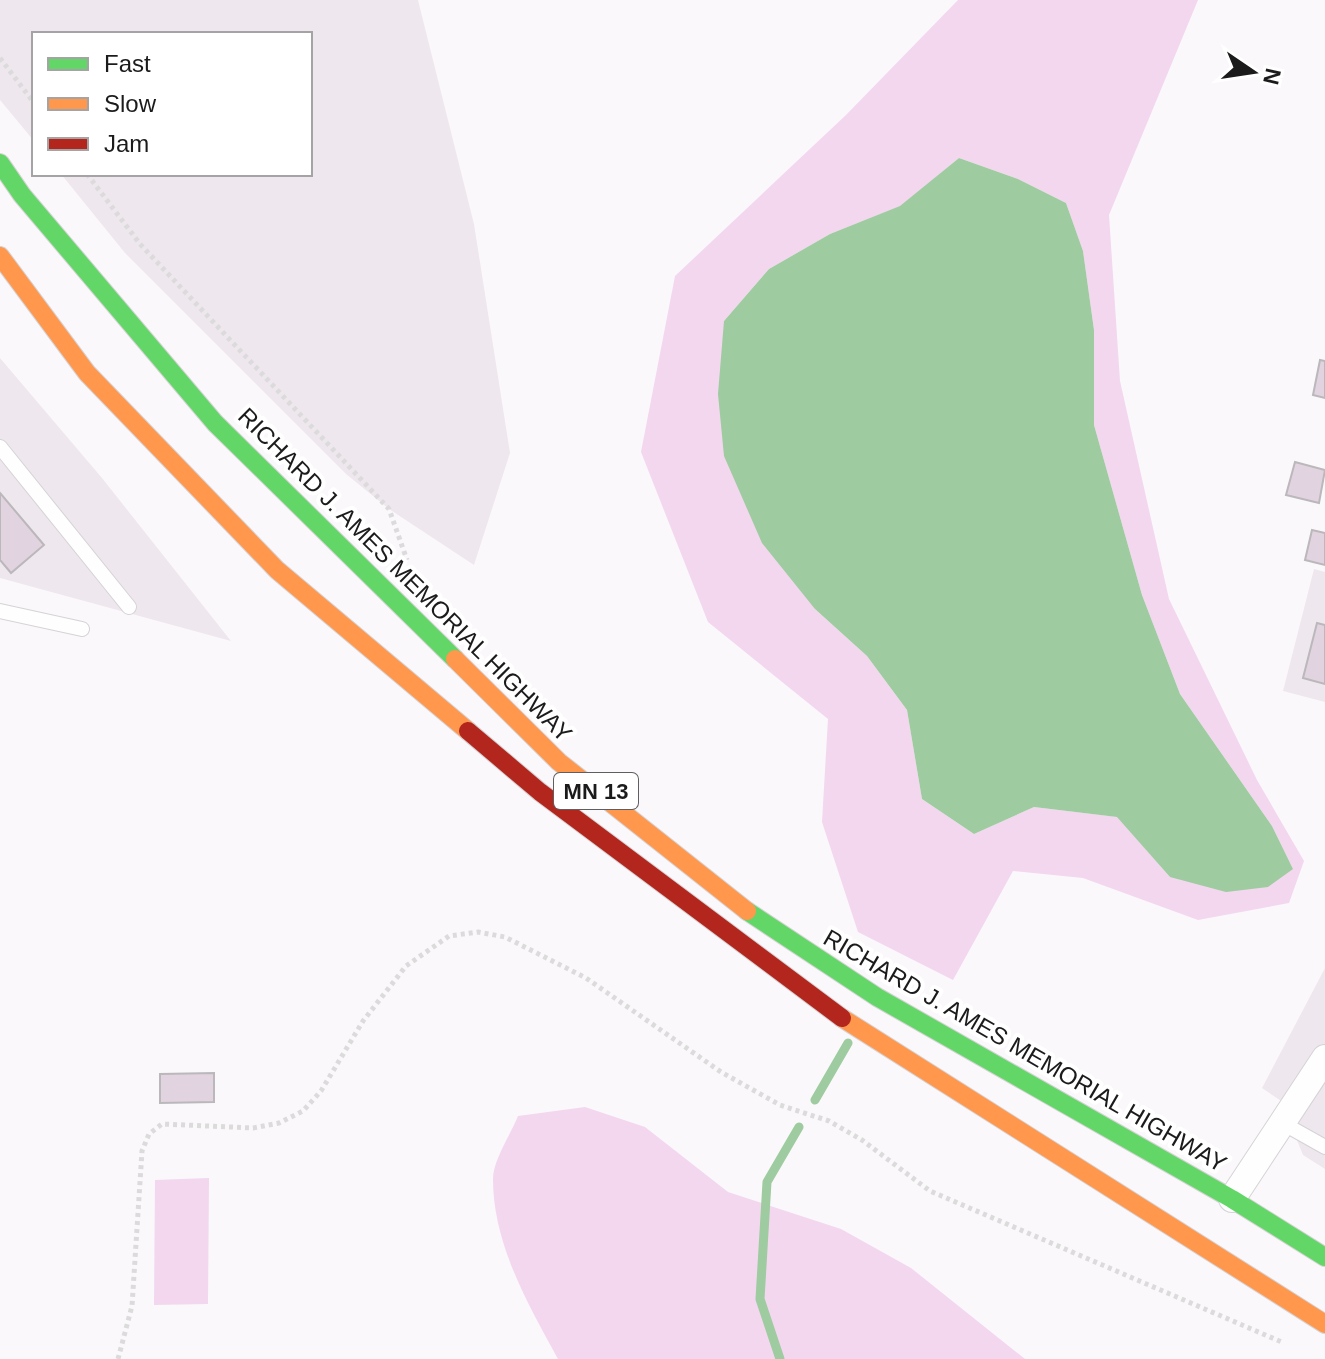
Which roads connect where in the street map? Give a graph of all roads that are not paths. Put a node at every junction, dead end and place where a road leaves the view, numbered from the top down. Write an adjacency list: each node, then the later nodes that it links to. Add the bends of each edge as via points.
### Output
1 (0, 163): 10 (main road, RICHARD J. AMES MEMORIAL HIGHWAY / MN 13, via 215,423 559,762 720,893 877,997)
2 (0, 256): 12 (main road, MN 13, via 87,373 277,570 540,792 853,1026)
3 (0, 447): 4 (lane)
4 (129, 607)
5 (0, 611): 6 (lane)
6 (82, 629)
7 (1325, 1058): 8 (street)
8 (1284, 1124): 9 (lane); 10 (street)
9 (1325, 1147)
10 (1232, 1199): 11 (main road, RICHARD J. AMES MEMORIAL HIGHWAY / MN 13)
11 (1325, 1257)
12 (1325, 1324)

